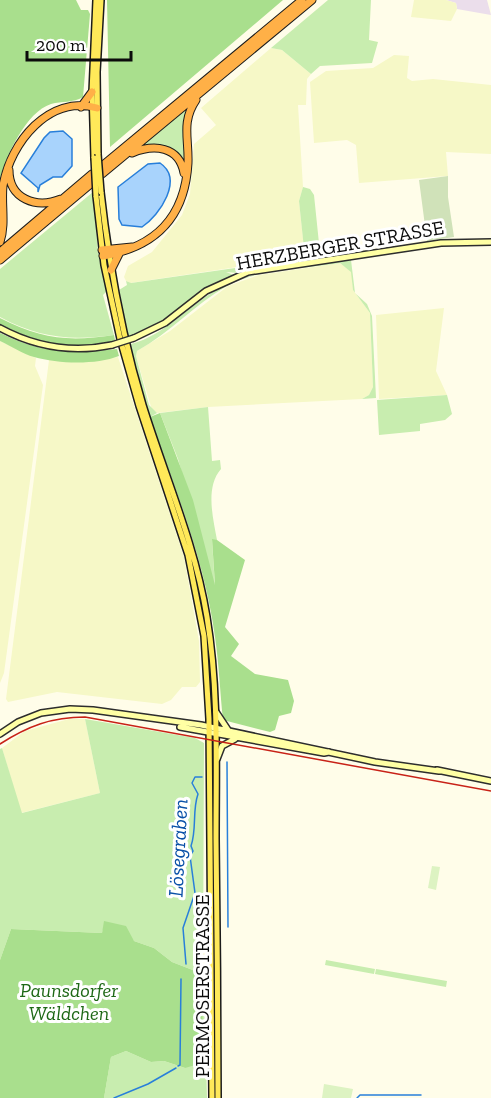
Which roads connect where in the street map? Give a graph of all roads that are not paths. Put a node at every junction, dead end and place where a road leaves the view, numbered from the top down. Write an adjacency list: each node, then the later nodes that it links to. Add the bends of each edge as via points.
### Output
1 (96, 0): 6 (main road)
2 (101, 0): 8 (main road)
3 (302, 0): 10 (highway, via 102,170)
4 (312, 0): 5 (highway)
5 (203, 91): 10 (highway); 12 (highway, via 186,120)
6 (92, 92): 7 (highway); 8 (main road)
7 (81, 107): 8 (highway); 9 (highway)
8 (94, 108): 9 (highway); 18 (main road, bridge)
9 (64, 109): 11 (highway, via 49,114 33,127 18,145)
10 (122, 158): 12 (highway, via 145,148 165,149 180,162)
11 (10, 164): 13 (highway, via 13,186 24,199 43,204); 14 (highway, via 3,189)
12 (185, 179): 16 (highway, via 179,202 166,225 152,240)
13 (66, 197): 17 (highway); 20 (highway, via 93,178)
14 (0, 242)
15 (491, 242): 22 (main road, HERZBERGER STRASSE, bridge, via 441,243 248,272 206,291 165,323 112,345 84,349 52,346)
16 (137, 247): 18 (highway); 19 (highway)
17 (0, 252)
18 (106, 253): 19 (highway); 21 (main road); 24 (main road, via 129,373 193,573 204,636)
19 (120, 254): 21 (highway)
20 (0, 260)
21 (111, 270): 23 (main road, via 134,371 197,570 212,653)
22 (0, 328)
23 (216, 712): 24 (main road); 25 (main road)
24 (213, 731): 25 (main road); 26 (main road, via 70,709 30,717); 27 (main road); 29 (main road, PERMOSERSTRASSE); 31 (main road, PERMOSERSTRASSE)
25 (229, 731): 28 (main road)
26 (0, 734)
27 (247, 740): 28 (main road); 29 (main road, via 229,740)
28 (328, 752): 30 (main road)
29 (216, 760): 32 (main road, PERMOSERSTRASSE)
30 (491, 781)
31 (212, 1098)
32 (218, 1098)

